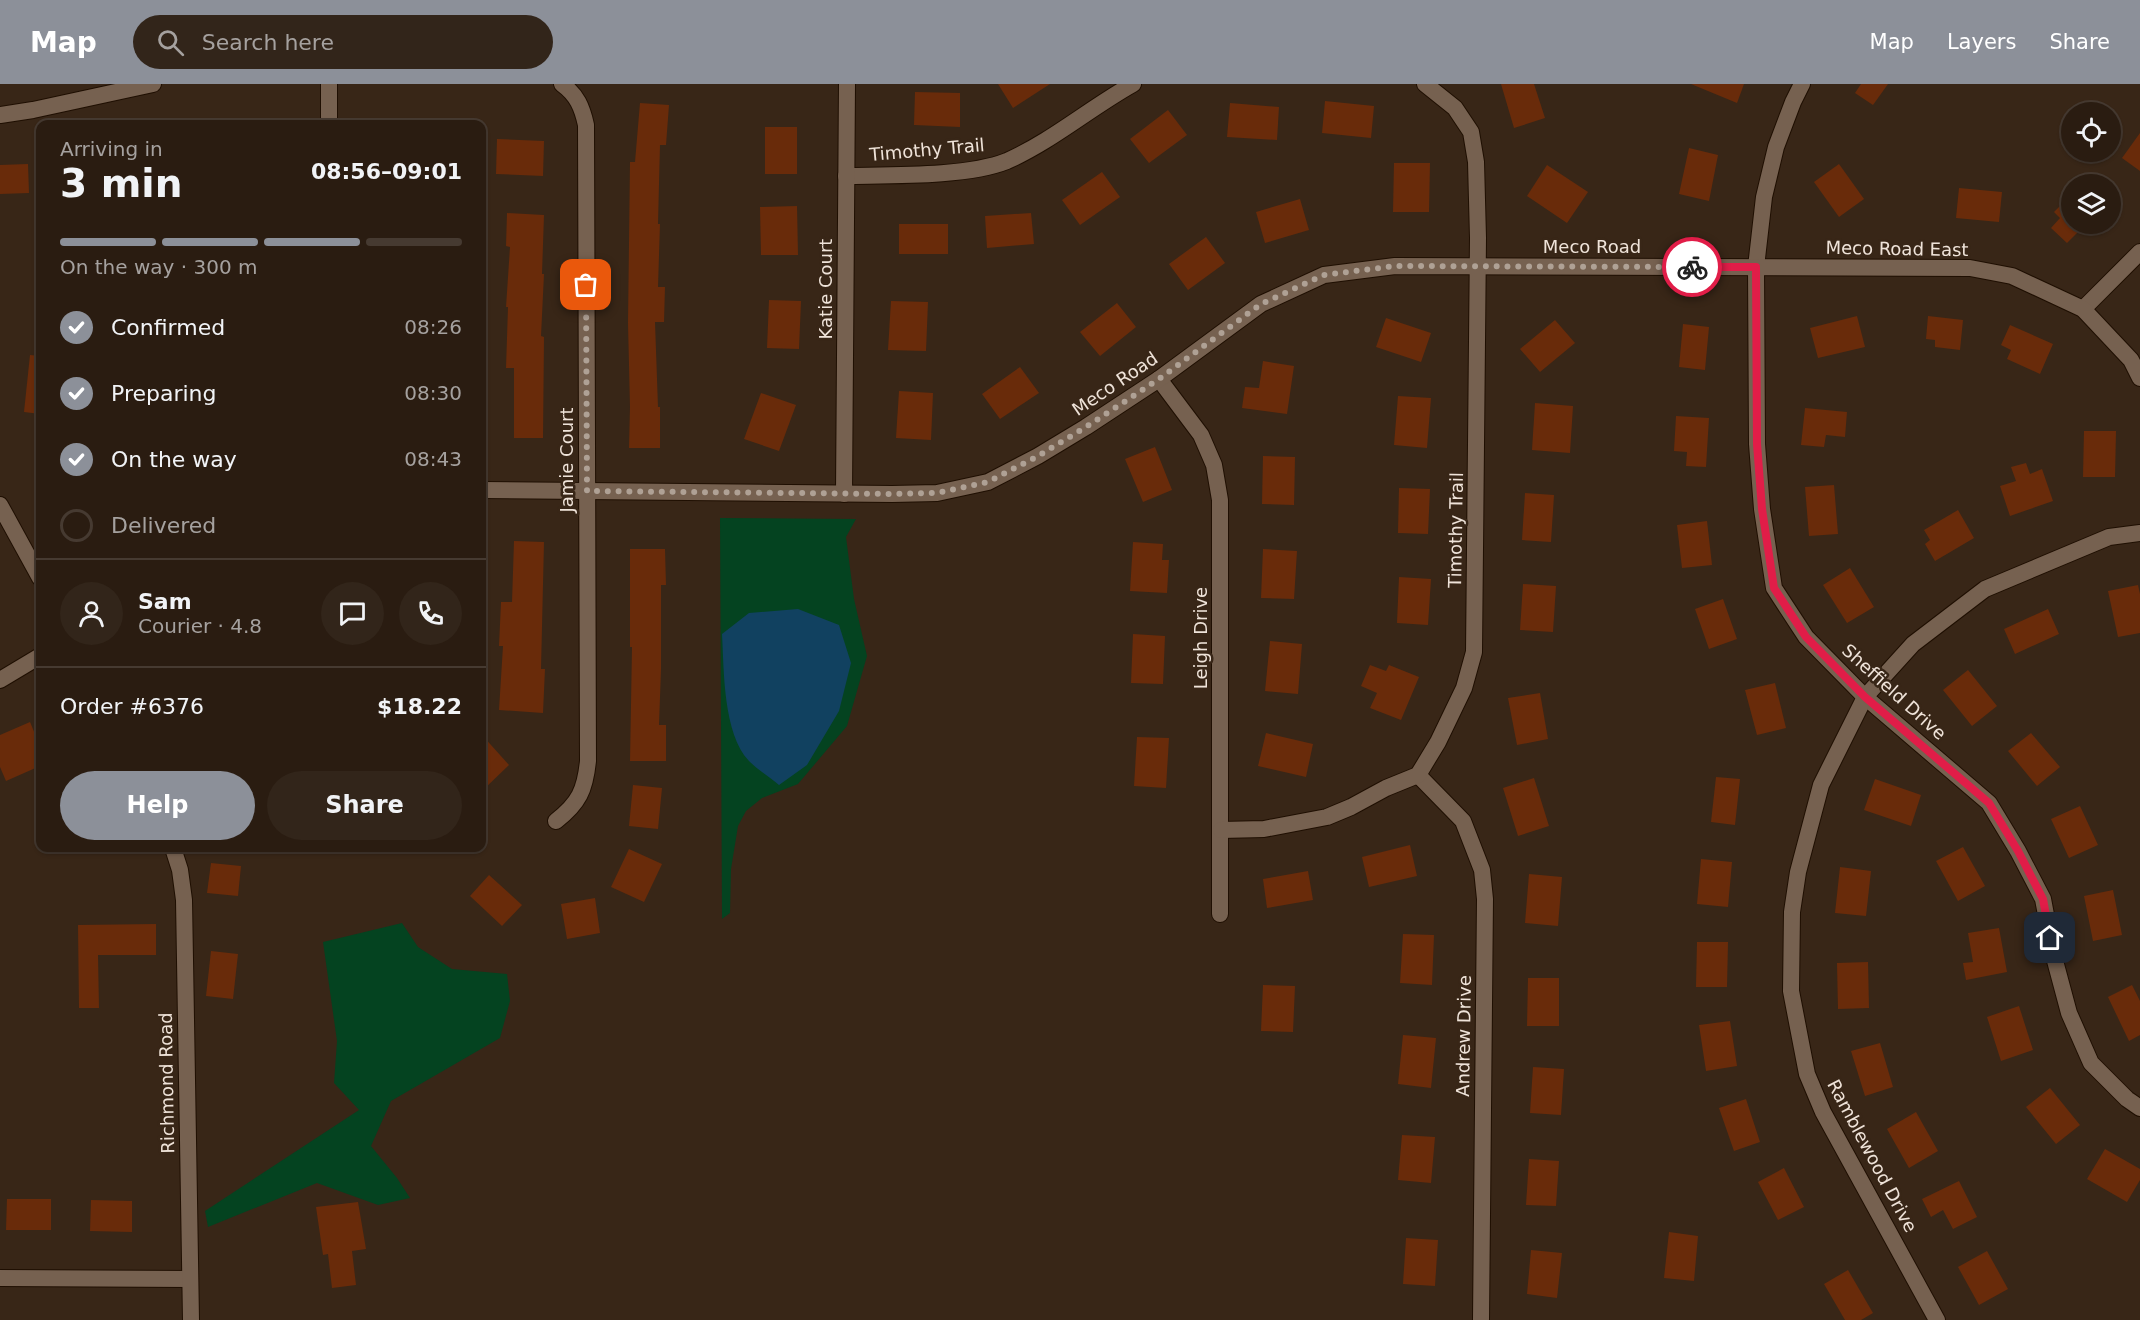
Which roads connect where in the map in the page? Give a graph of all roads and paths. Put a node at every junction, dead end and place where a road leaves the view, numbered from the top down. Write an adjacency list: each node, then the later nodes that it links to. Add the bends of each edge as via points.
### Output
1 (153, 84): 8 (street)
2 (329, 84): 9 (street)
3 (847, 84): 10 (street, Katie Court)
4 (1133, 84): 10 (street, Timothy Trail, via 1005,162 936,173)
5 (1425, 84): 12 (street, Timothy Trail, via 1455,108 1471,132 1476,162)
6 (1802, 84): 13 (street, Sheffield Drive, via 1776,147 1764,197)
7 (568, 88): 18 (street, Jamie Court, via 582,108 586,125)
8 (0, 115)
9 (329, 120)
10 (846, 176): 19 (street, Katie Court)
11 (2140, 252): 14 (street)
12 (1478, 267): 13 (street, Meco Road); 16 (street, Meco Road, via 1395,266 1324,275 1261,304); 26 (street, Timothy Trail, via 1474,652 1464,688)
13 (1756, 267): 14 (street, Meco Road East, via 1970,268 2012,276); 25 (street, Sheffield Drive, via 1757,444 1774,588 1806,637)
14 (2083, 309): 15 (street, Meco Road East, via 2131,360)
15 (2140, 378)
16 (1159, 379): 19 (street, Meco Road, via 1047,450 988,482 937,493); 28 (street, Leigh Drive, via 1201,435 1214,465 1220,500)
17 (486, 490): 18 (street, Meco Road)
18 (587, 491): 19 (street, Meco Road); 27 (street, Jamie Court, via 588,761 579,798)
19 (844, 494)
20 (0, 505): 22 (street)
21 (2140, 533): 25 (street, Ramblewood Drive, via 2109,537 1985,589 1913,644)
22 (36, 571)
23 (36, 658): 24 (street)
24 (0, 680)
25 (1865, 697): 31 (street, Sheffield Drive, via 1989,803 2043,899 2069,1013 2091,1063); 36 (street, Ramblewood Drive, via 1821,785 1798,872 1792,912 1791,991 1807,1074)
26 (1418, 775): 28 (street, via 1327,817 1264,829); 35 (street, Andrew Drive, via 1462,821 1482,870 1485,899)
27 (556, 821)
28 (1221, 830): 30 (street, Leigh Drive)
29 (174, 852): 33 (street, Richmond Road, via 184,900)
30 (1220, 914)
31 (2140, 1108)
32 (0, 1278): 33 (street)
33 (190, 1279): 34 (street, Richmond Road)
34 (191, 1320)
35 (1481, 1320)
36 (1937, 1320)

